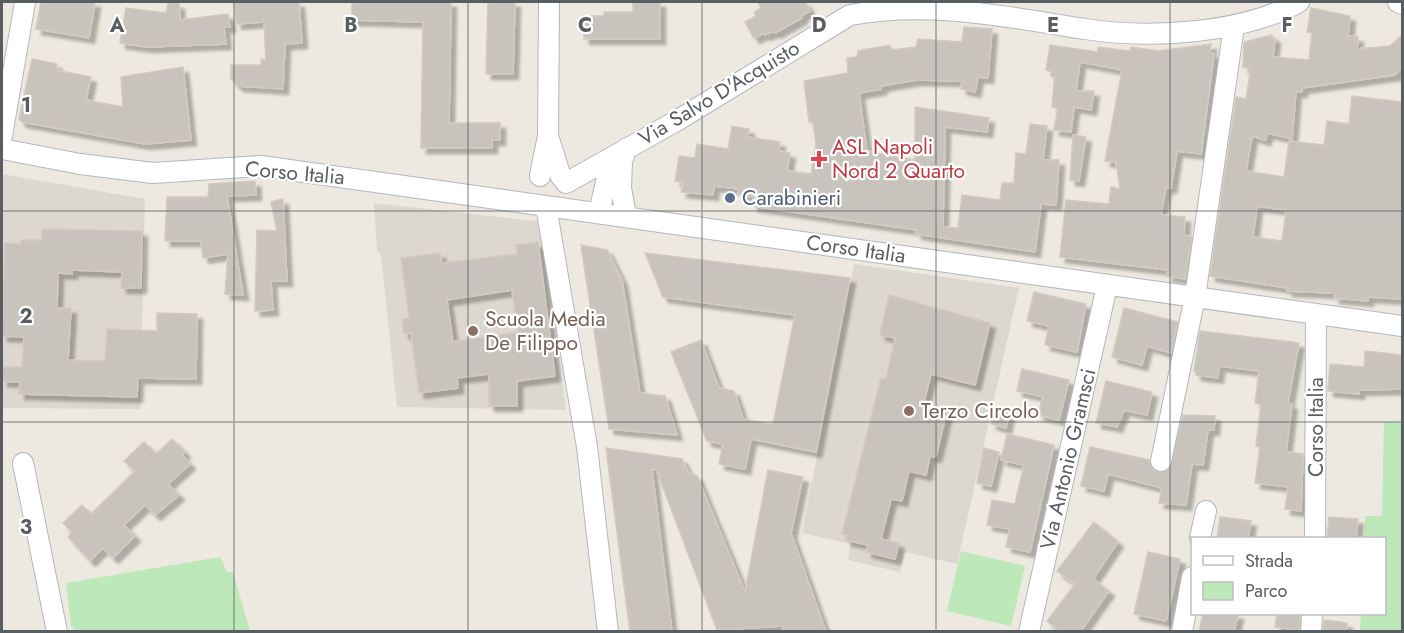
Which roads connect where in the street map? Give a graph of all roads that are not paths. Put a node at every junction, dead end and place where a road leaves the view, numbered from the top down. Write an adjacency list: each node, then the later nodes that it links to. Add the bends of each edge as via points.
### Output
1 (25, 2): 7 (street)
2 (549, 2): 8 (street)
3 (1299, 2): 6 (street, Via Salvo D'Acquisto)
4 (1398, 2): 5 (street)
5 (1402, 4)
6 (1234, 26): 9 (street, Via Salvo D'Acquisto, via 1154,33 1088,30 974,9 881,7 850,15); 19 (street)
7 (2, 136)
8 (548, 136): 12 (street); 13 (street)
9 (627, 148): 11 (street, Via Salvo D'Acquisto); 17 (street, via 622,161 621,188)
10 (2, 149): 14 (street, Corso Italia, via 153,173 261,166)
11 (606, 160): 12 (street, Via Salvo D'Acquisto); 16 (street, via 607,177)
12 (564, 180): 13 (street, via 555,173); 15 (street, via 567,189 563,200)
13 (537, 182): 14 (street, via 526,197); 15 (street, via 537,199)
14 (516, 201): 15 (street, Corso Italia)
15 (546, 206): 16 (street, Corso Italia); 30 (street, via 587,447)
16 (599, 213): 17 (street, Corso Italia)
17 (626, 216): 18 (street, Corso Italia)
18 (1107, 286): 19 (street, Corso Italia); 31 (street, Via Antonio Gramsci)
19 (1195, 297): 20 (street, Corso Italia); 22 (street)
20 (1316, 315): 21 (street, Corso Italia); 26 (street, Corso Italia)
21 (1402, 326)
22 (1161, 461)
23 (23, 463): 29 (street)
24 (1206, 511): 25 (street)
25 (1200, 537)
26 (1315, 537)
27 (1191, 582): 32 (street)
28 (1312, 615): 33 (street)
29 (57, 632)
30 (608, 632)
31 (1029, 632)
32 (1182, 632)
33 (1311, 632)

